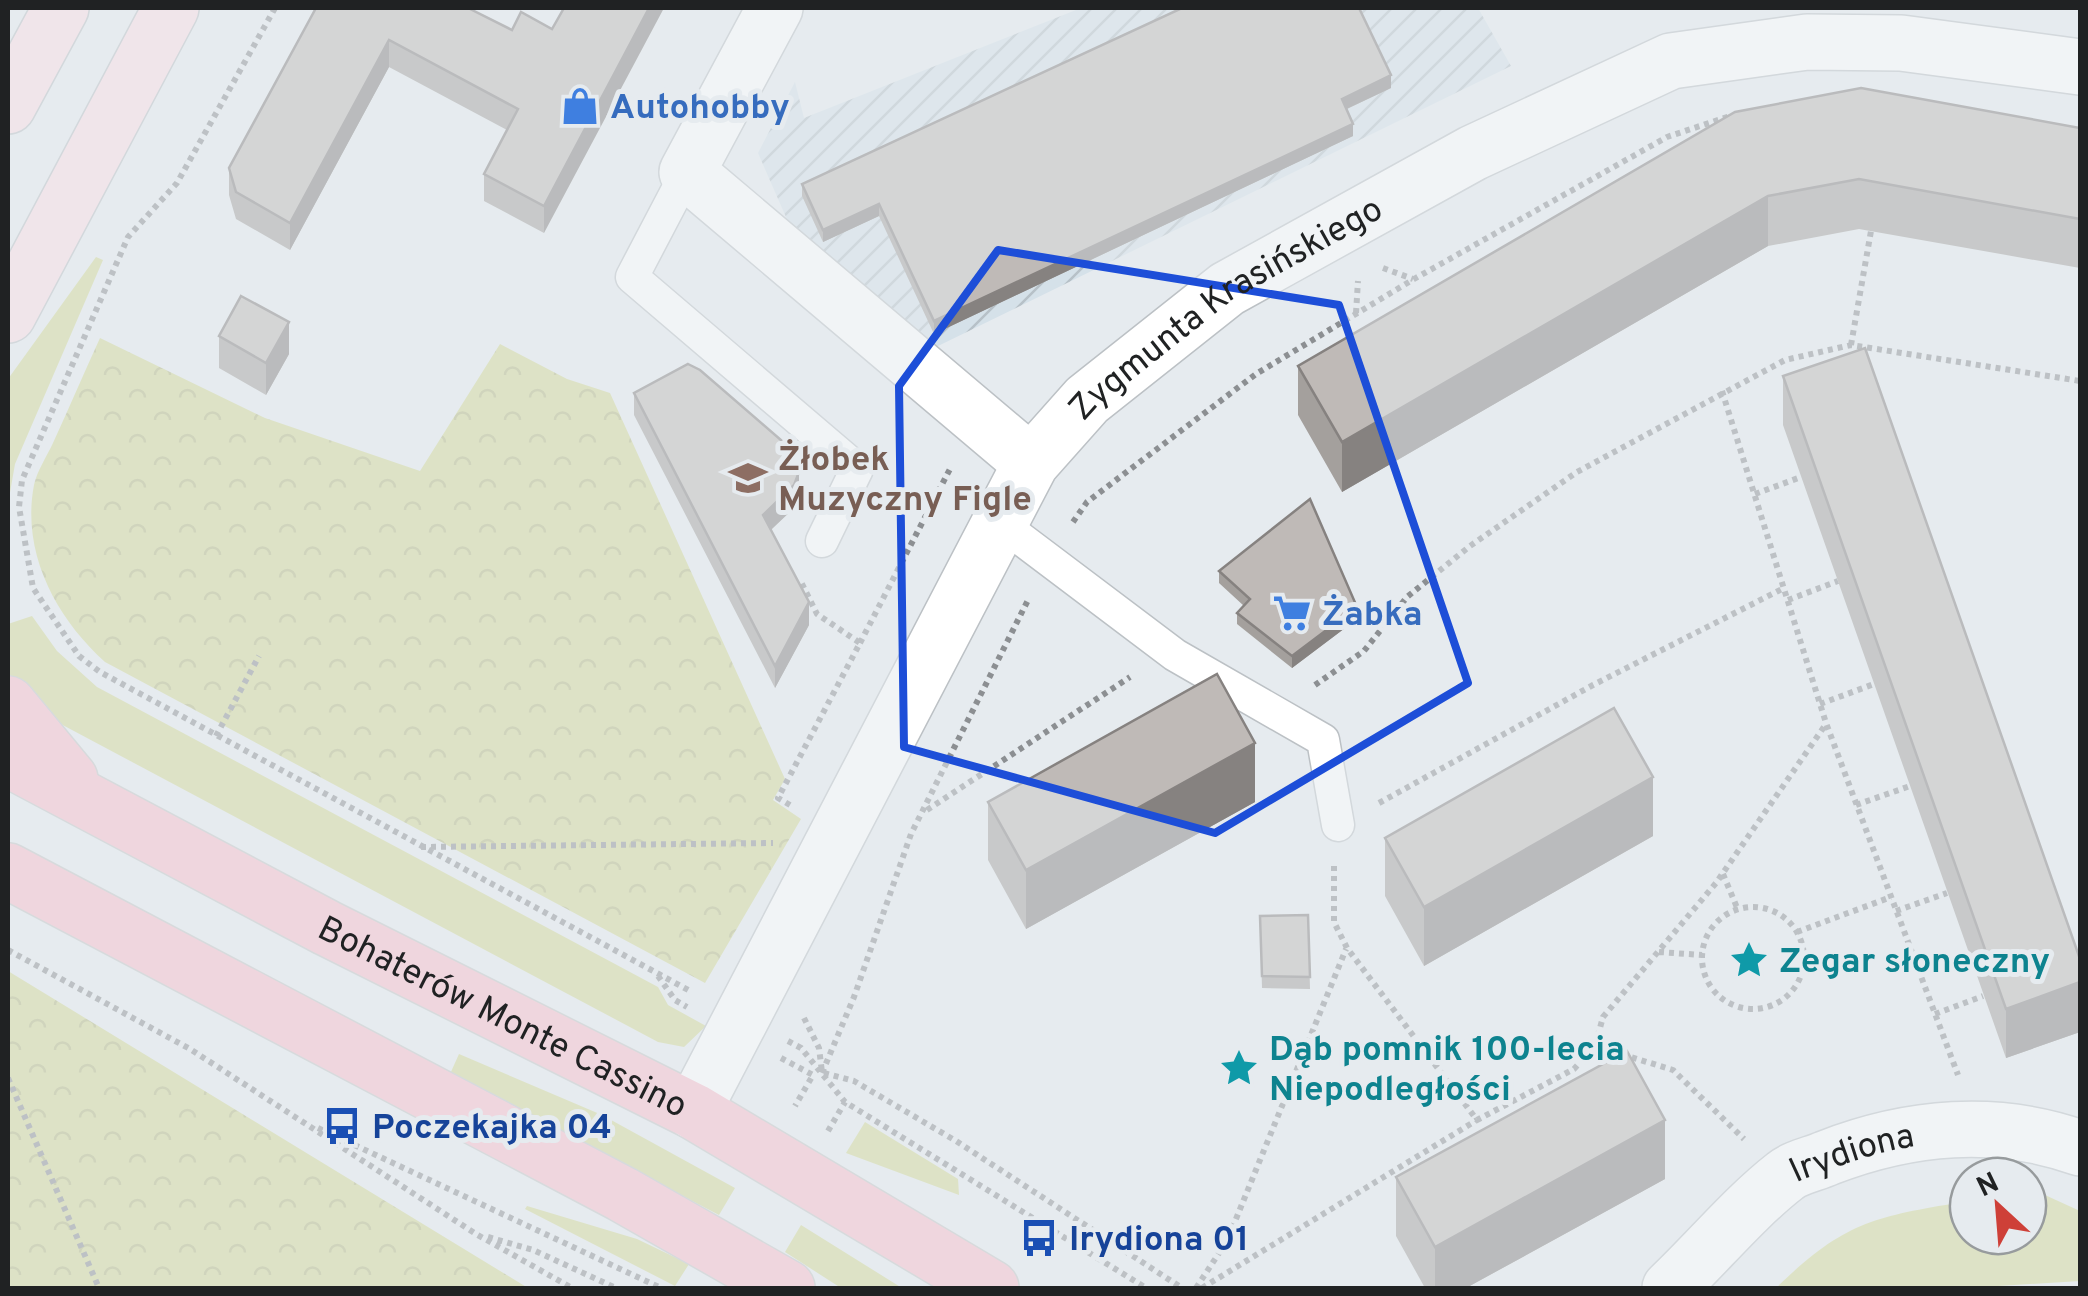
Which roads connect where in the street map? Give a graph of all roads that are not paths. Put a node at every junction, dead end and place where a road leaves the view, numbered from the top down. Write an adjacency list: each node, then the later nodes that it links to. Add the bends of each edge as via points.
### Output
1 (61, 8): 6 (main road)
2 (171, 8): 8 (main road)
3 (775, 8): 7 (street)
4 (1731, 28): 5 (street, Zygmunta Krasińskiego, via 1808,42 1901,44); 9 (street, Zygmunta Krasińskiego, via 1473,153 1227,289 1087,400)
5 (2080, 67)
6 (8, 106)
7 (687, 172): 9 (street); 11 (lane, via 632,277 857,469)
8 (8, 314)
9 (1031, 463): 10 (street, Zygmunta Krasińskiego)
10 (1000, 524): 15 (lane, via 1170,651 1323,740); 17 (street, Zygmunta Krasińskiego)
11 (822, 541)
12 (8, 704): 14 (main road)
13 (8, 759): 14 (main road, Bohaterów Monte Cassino)
14 (85, 796): 17 (main road, Bohaterów Monte Cassino, via 328,928)
15 (1338, 825)
16 (14, 877): 19 (main road, via 622,1194)
17 (693, 1112): 20 (main road, Bohaterów Monte Cassino)
18 (2080, 1148): 21 (street, Irydiona, via 1977,1127 1909,1134 1850,1150 1788,1174)
19 (786, 1288)
20 (991, 1288)
21 (1670, 1288)

